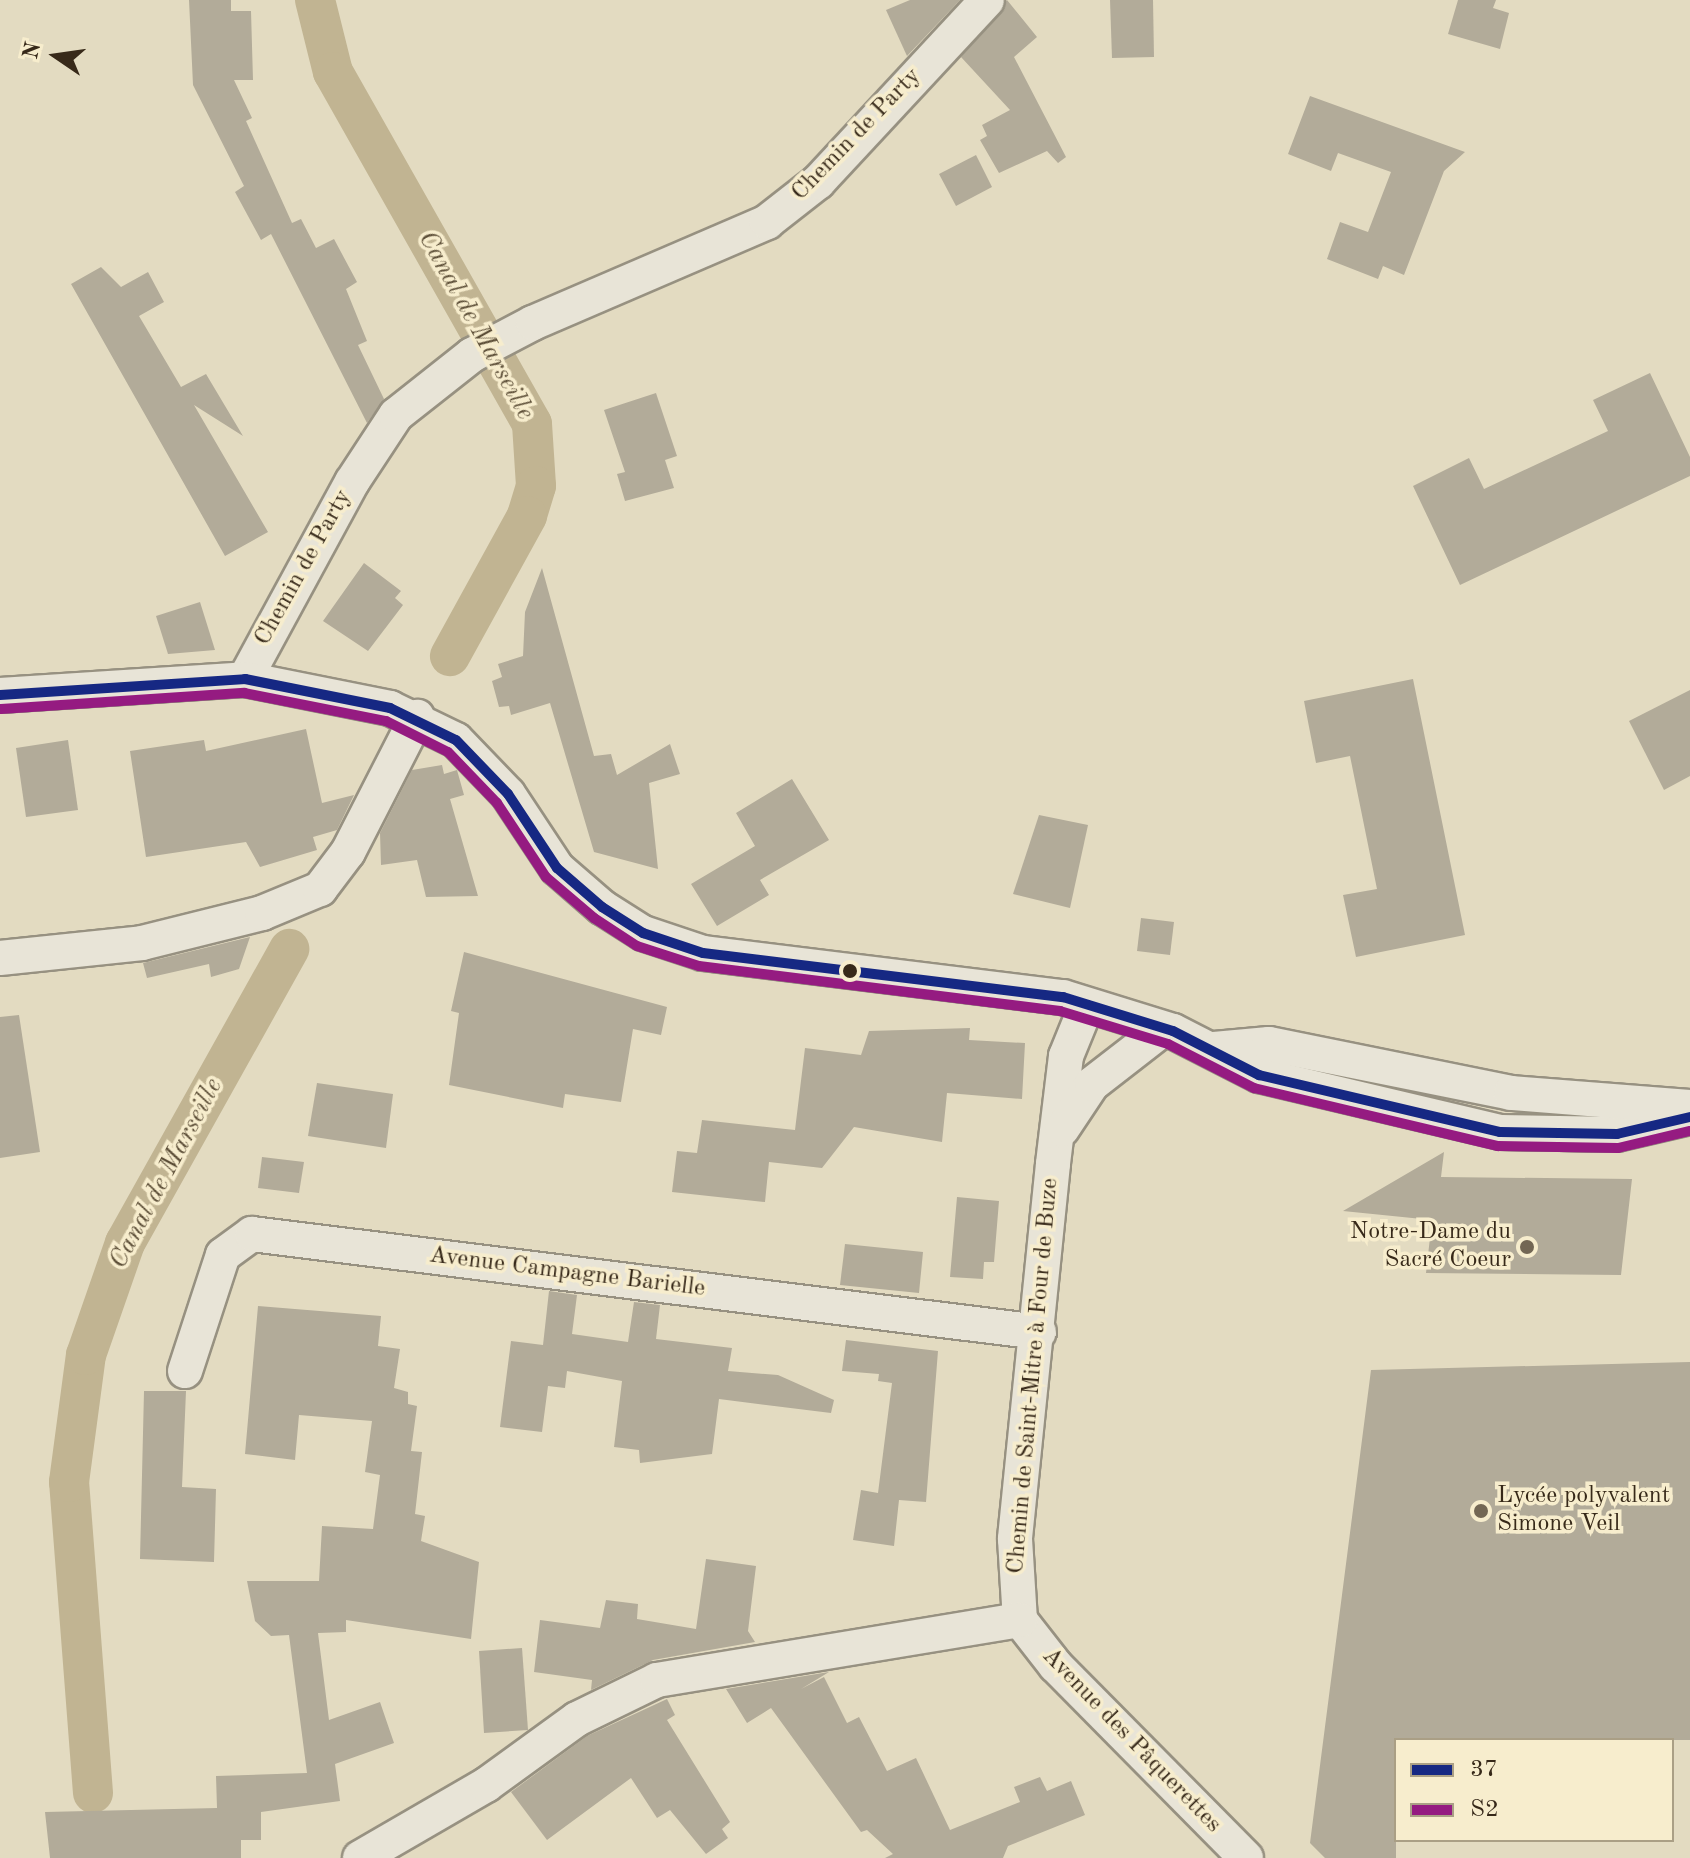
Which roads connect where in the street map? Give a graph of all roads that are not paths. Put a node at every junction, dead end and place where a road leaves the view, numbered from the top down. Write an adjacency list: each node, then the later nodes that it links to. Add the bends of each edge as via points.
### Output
1 (987, 0): 2 (street, Chemin de Party, via 818,182 767,222 533,323 472,355 396,415)
2 (245, 679): 3 (street); 4 (street)
3 (0, 695)
4 (404, 713): 5 (street, via 348,852 320,889 262,913 142,943); 6 (street, via 456,740 508,794 557,868 643,933 703,953 1022,990)
5 (0, 958)
6 (1086, 1007): 7 (street); 11 (street, Chemin de Saint-Mitre à Four de Buze, via 1066,1056)
7 (1163, 1029): 8 (street); 11 (street, Chemin de Saint-Mitre à Four de Buze, via 1092,1084)
8 (1214, 1049): 9 (street, via 1269,1044 1511,1093); 10 (street, via 1259,1075 1500,1132 1617,1134)
9 (1690, 1107)
10 (1690, 1117)
11 (1058, 1136): 12 (street, Chemin de Saint-Mitre à Four de Buze)
12 (1039, 1332): 13 (street, Avenue Campagne Barielle, via 252,1234 223,1255); 14 (street, Chemin de Saint-Mitre à Four de Buze, via 1015,1539)
13 (185, 1371)
14 (1020, 1620): 15 (street, via 657,1680 577,1719 486,1785); 16 (street, Avenue des Pâquerettes, via 1056,1666)
15 (360, 1858)
16 (1246, 1858)

